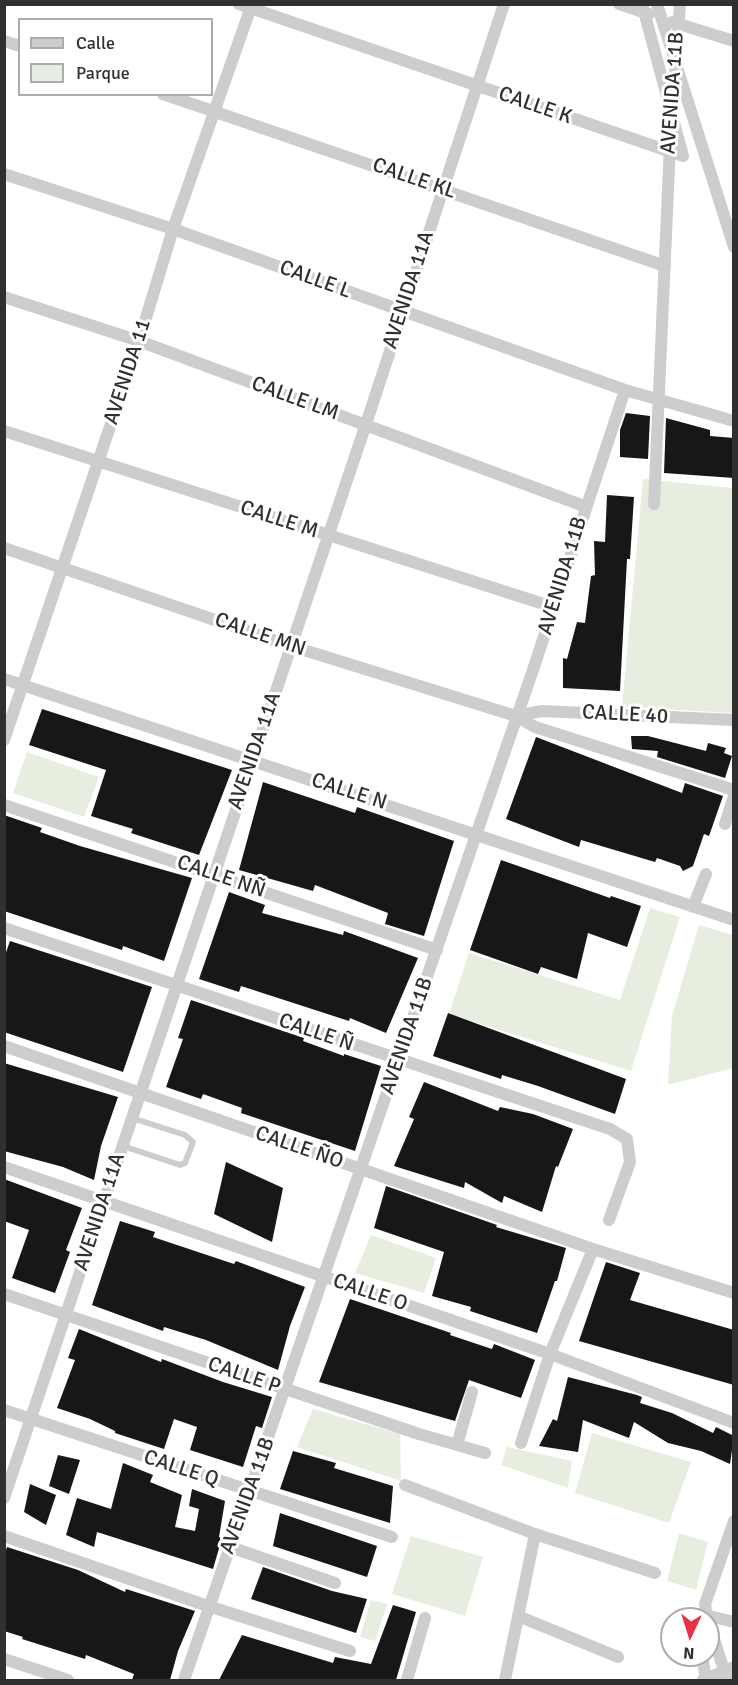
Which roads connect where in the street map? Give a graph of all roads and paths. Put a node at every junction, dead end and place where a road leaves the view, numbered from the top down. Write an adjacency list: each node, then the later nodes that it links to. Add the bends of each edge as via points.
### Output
1 (504, 4): 9 (street, AVENIDA 11A)
2 (619, 4): 7 (street)
3 (642, 4): 12 (street, via 683,156)
4 (657, 4): 16 (street)
5 (680, 4): 7 (street, AVENIDA 11B)
6 (247, 6): 9 (street, CALLE K); 11 (street, AVENIDA 11)
7 (678, 24): 8 (street); 12 (street, AVENIDA 11B)
8 (734, 41)
9 (477, 86): 12 (street, CALLE K); 14 (street, AVENIDA 11A)
10 (169, 96): 11 (street, CALLE KL)
11 (214, 112): 14 (street, CALLE KL); 15 (street, AVENIDA 11)
12 (669, 151): 17 (street, AVENIDA 11B)
13 (4, 174): 15 (street, CALLE L)
14 (443, 189): 17 (street, CALLE KL); 19 (street, AVENIDA 11A)
15 (173, 229): 19 (street, CALLE L); 20 (street, AVENIDA 11)
16 (734, 247)
17 (665, 266): 22 (street, AVENIDA 11B)
18 (4, 297): 20 (street, CALLE LM)
19 (402, 311): 21 (street, CALLE L); 24 (street, AVENIDA 11A)
20 (139, 341): 24 (street, CALLE LM); 26 (street, AVENIDA 11)
21 (625, 390): 22 (street, CALLE L); 28 (street, AVENIDA 11B)
22 (660, 398): 23 (street, CALLE L); 27 (street, AVENIDA 11B)
23 (734, 421)
24 (366, 424): 28 (street, CALLE LM); 29 (street, AVENIDA 11A)
25 (4, 431): 26 (street, CALLE M)
26 (99, 462): 29 (street, CALLE M); 31 (street, AVENIDA 11)
27 (654, 504)
28 (585, 506): 32 (street, AVENIDA 11B)
29 (327, 536): 32 (street, CALLE M); 33 (street, AVENIDA 11A)
30 (4, 548): 31 (street, CALLE MN)
31 (63, 567): 33 (street, CALLE MN); 35 (street, AVENIDA 11)
32 (554, 607): 36 (street, AVENIDA 11B)
33 (291, 646): 36 (street, CALLE MN); 39 (street, AVENIDA 11A)
34 (4, 679): 35 (street, CALLE N)
35 (22, 685): 38 (street, AVENIDA 11); 39 (street, CALLE N)
36 (516, 716): 37 (street, CALLE 40, via 542,711); 40 (street, CALLE MN, via 535,727); 44 (street, AVENIDA 11B)
37 (734, 720)
38 (4, 740)
39 (251, 760): 44 (street, CALLE N); 46 (street, AVENIDA 11A)
40 (734, 790)
41 (734, 796): 43 (street)
42 (4, 805): 46 (street, CALLE NÑ)
43 (724, 824)
44 (476, 834): 47 (street, CALLE N); 50 (street, AVENIDA 11B)
45 (706, 874): 47 (street)
46 (213, 875): 50 (street, CALLE NÑ); 51 (street, AVENIDA 11A)
47 (693, 908): 48 (street, CALLE N)
48 (734, 920)
49 (4, 928): 51 (street, CALLE Ñ)
50 (436, 950): 53 (street, AVENIDA 11B)
51 (176, 986): 53 (street, CALLE Ñ); 54 (street, AVENIDA 11A)
52 (4, 1046): 54 (street, CALLE ÑO)
53 (399, 1061): 58 (street, AVENIDA 11B); 60 (street, CALLE Ñ, via 610,1129 627,1139 630,1162)
54 (140, 1093): 55 (street, AVENIDA 11A); 58 (street, CALLE ÑO)
55 (132, 1118): 56 (street, AVENIDA 11A); 56 (lane, via 185,1135 193,1142 185,1163 180,1165)
56 (122, 1146): 59 (street, AVENIDA 11A)
57 (4, 1167): 59 (street, CALLE O)
58 (361, 1169): 61 (street, CALLE ÑO); 62 (street, AVENIDA 11B)
59 (104, 1202): 62 (street, CALLE O); 65 (street, AVENIDA 11A)
60 (609, 1220)
61 (593, 1249): 63 (street, CALLE ÑO); 66 (street)
62 (324, 1278): 66 (street, CALLE O); 67 (street, AVENIDA 11B)
63 (734, 1293)
64 (4, 1294): 65 (street, CALLE P)
65 (66, 1315): 67 (street, CALLE P); 70 (street, AVENIDA 11A)
66 (550, 1354): 71 (street, CALLE O); 72 (street)
67 (285, 1390): 73 (street, CALLE P); 76 (street, AVENIDA 11B)
68 (472, 1392): 73 (street)
69 (4, 1410): 70 (street, CALLE Q)
70 (31, 1419): 76 (street, CALLE Q); 77 (street, AVENIDA 11A)
71 (734, 1423)
72 (521, 1443)
73 (457, 1445): 74 (street, CALLE P)
74 (485, 1453)
75 (405, 1485): 79 (street)
76 (250, 1492): 81 (street, CALLE Q); 82 (street, AVENIDA 11B)
77 (4, 1498)
78 (734, 1521): 86 (street)
79 (535, 1534): 83 (street); 87 (street)
80 (4, 1536): 85 (street)
81 (393, 1537)
82 (230, 1546): 84 (street); 85 (street, AVENIDA 11B)
83 (656, 1573)
84 (335, 1583)
85 (208, 1606): 89 (street); 95 (street, AVENIDA 11B)
86 (705, 1607)
87 (518, 1616): 91 (street); 97 (street)
88 (425, 1618): 96 (street)
89 (350, 1651)
90 (720, 1653): 93 (street)
91 (618, 1657)
92 (4, 1659): 94 (street)
93 (728, 1673): 98 (street)
94 (68, 1680)
95 (184, 1680)
96 (407, 1680)
97 (505, 1680)
98 (704, 1680)

